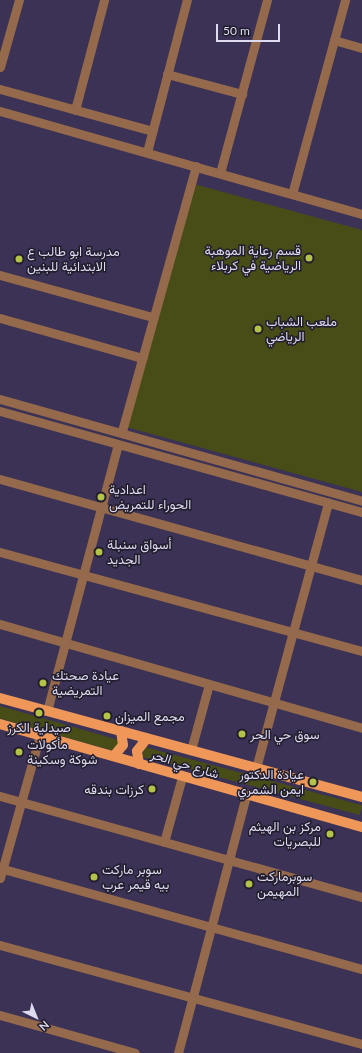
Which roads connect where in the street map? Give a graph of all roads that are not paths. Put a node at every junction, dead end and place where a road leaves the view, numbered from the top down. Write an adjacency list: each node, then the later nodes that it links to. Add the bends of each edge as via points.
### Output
1 (19, 0): 8 (street)
2 (104, 0): 12 (street)
3 (186, 0): 9 (street)
4 (267, 0): 11 (street)
5 (345, 0): 6 (street)
6 (334, 40): 7 (street); 18 (street)
7 (362, 48)
8 (0, 67)
9 (167, 74): 11 (street); 14 (street)
10 (0, 90): 12 (street)
11 (242, 94): 17 (street)
12 (75, 110): 14 (street)
13 (0, 111): 15 (street)
14 (152, 131): 15 (street)
15 (147, 152): 16 (street)
16 (196, 166): 17 (street); 21 (street)
17 (220, 173): 18 (street)
18 (292, 194): 19 (street)
19 (362, 214)
20 (0, 275): 21 (street)
21 (153, 317): 23 (street)
22 (0, 318): 23 (street)
23 (142, 358): 26 (street)
24 (0, 398): 26 (street)
25 (0, 411): 27 (street)
26 (122, 431): 29 (street)
27 (118, 444): 30 (street); 31 (street)
28 (0, 478): 31 (street)
29 (362, 501)
30 (328, 503): 32 (street); 34 (street)
31 (102, 507): 34 (street); 35 (street)
32 (362, 512)
33 (0, 552): 35 (street)
34 (311, 566): 36 (street); 38 (street)
35 (83, 575): 38 (street); 39 (street)
36 (362, 580)
37 (0, 624): 39 (street)
38 (293, 632): 40 (street); 43 (street)
39 (64, 643): 41 (street); 44 (street)
40 (362, 651)
41 (209, 684): 43 (street); 50 (street)
42 (0, 698): 44 (main road, شارع حي الحر)
43 (274, 703): 46 (street); 53 (street)
44 (46, 711): 47 (main road, شارع حي الحر)
45 (0, 724): 48 (main road, شارع حي الحر)
46 (362, 728)
47 (121, 731): 49 (main road, شارع حي الحر); 51 (main road, via 123,745)
48 (40, 735): 51 (main road, شارع حي الحر); 58 (street)
49 (148, 738): 50 (main road, شارع حي الحر); 52 (main road, via 137,751)
50 (191, 750): 53 (main road, شارع حي الحر)
51 (114, 756): 52 (main road, شارع حي الحر)
52 (139, 764): 54 (main road, شارع حي الحر)
53 (256, 768): 57 (main road, شارع حي الحر)
54 (182, 777): 55 (main road, شارع حي الحر); 60 (street)
55 (246, 795): 59 (main road, شارع حي الحر); 61 (street)
56 (0, 796): 58 (street)
57 (362, 797)
58 (21, 802): 60 (street); 62 (street)
59 (362, 827)
60 (164, 842): 61 (street)
61 (229, 860): 63 (street); 64 (street)
62 (1, 872): 64 (street)
63 (362, 897)
64 (212, 927): 66 (street); 67 (street)
65 (0, 945): 67 (street)
66 (362, 969)
67 (193, 998): 69 (street); 71 (street)
68 (0, 1015): 70 (street)
69 (362, 1044)
70 (136, 1053)
71 (178, 1053)

